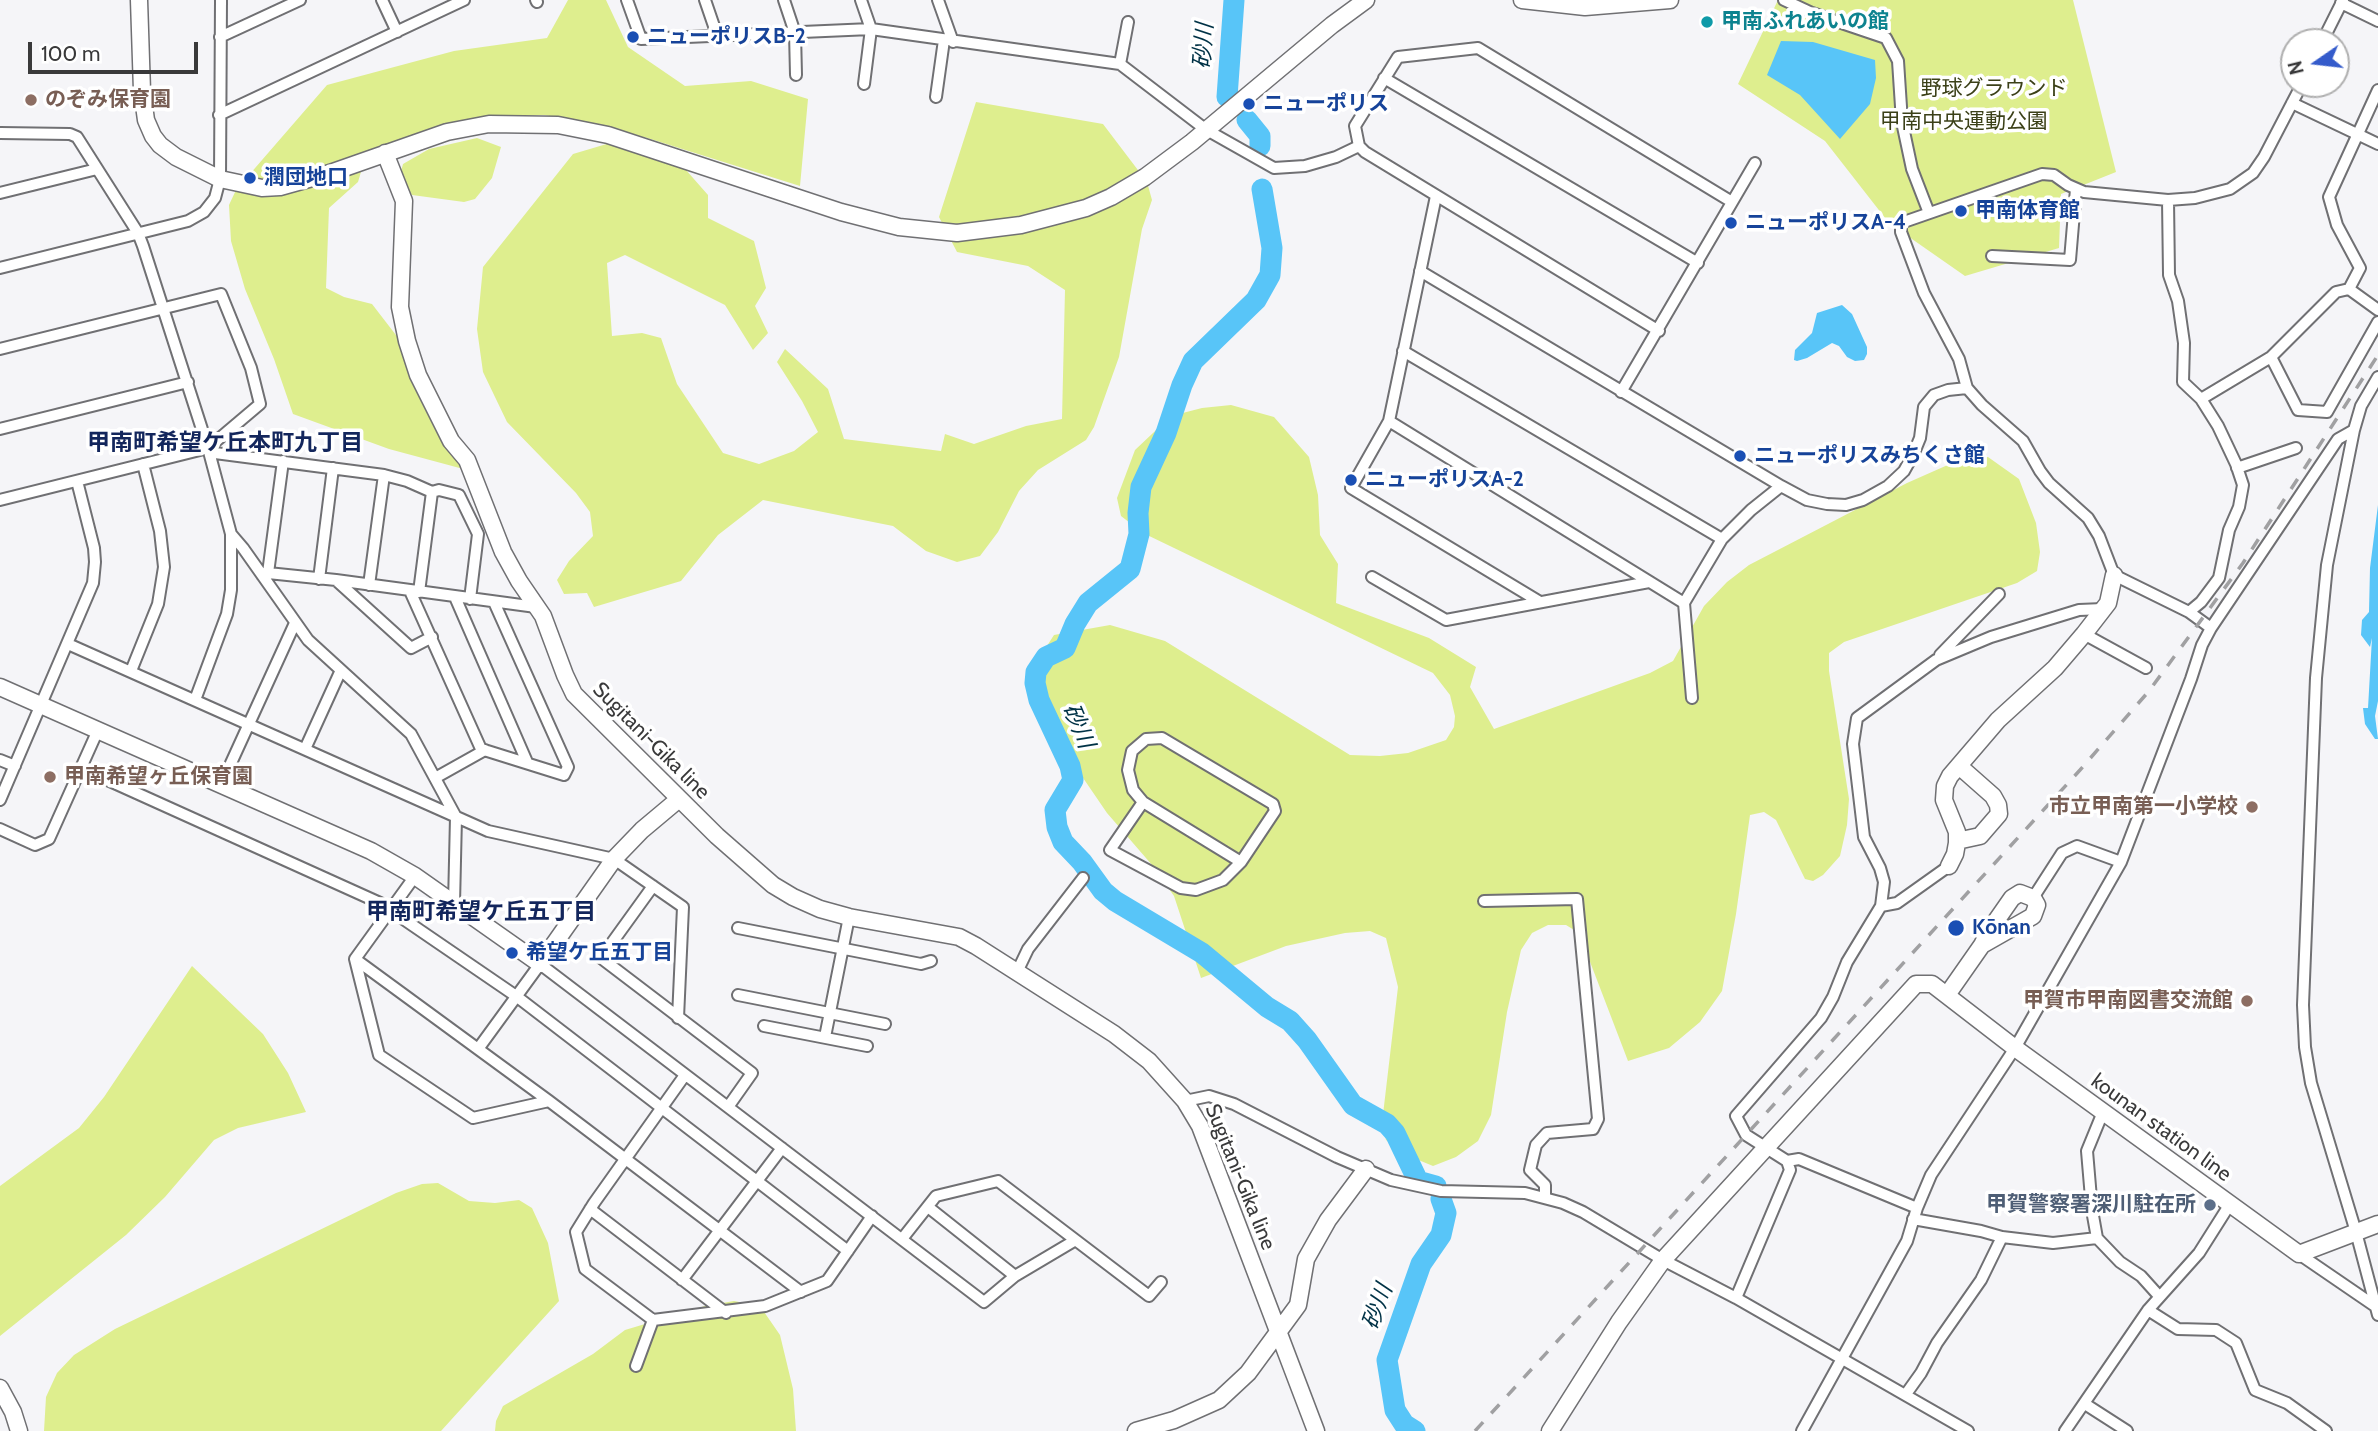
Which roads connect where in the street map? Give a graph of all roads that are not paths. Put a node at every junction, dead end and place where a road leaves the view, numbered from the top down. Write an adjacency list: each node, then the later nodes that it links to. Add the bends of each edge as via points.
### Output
1 (139, 0): 42 (street, via 142,91 153,136 186,163)
2 (221, 0): 23 (street)
3 (300, 0): 23 (street)
4 (382, 0): 20 (street)
5 (464, 0): 20 (street)
6 (627, 0): 22 (street, via 641,39)
7 (705, 0): 22 (street)
8 (784, 0): 21 (street)
9 (861, 0): 19 (street)
10 (938, 0): 24 (street)
11 (1367, 0): 34 (street)
12 (1522, 0): 13 (street, via 1585,7)
13 (1670, 0)
14 (1784, 0): 48 (street, via 1886,38 1898,61 1902,122 1912,169)
15 (2342, 2): 16 (street); 18 (street)
16 (2378, 21)
17 (1128, 22): 25 (street)
18 (2329, 28)
19 (872, 29): 21 (street); 24 (street); 28 (street)
20 (397, 32): 33 (street)
21 (794, 33): 22 (street); 26 (street)
22 (718, 35)
23 (220, 37): 33 (street)
24 (949, 41): 25 (street); 30 (street)
25 (1120, 64): 34 (street)
26 (796, 75)
27 (1384, 78): 38 (street, via 1355,126); 47 (street, via 1398,57 1478,48); 51 (street)
28 (864, 84)
29 (2378, 90): 36 (street)
30 (936, 97)
31 (2295, 98): 32 (street)
32 (2292, 103): 36 (street); 46 (street, via 2253,173 2230,189)
33 (219, 115): 42 (street)
34 (1205, 129): 38 (street, via 1274,168 1294,169); 39 (street, via 1144,177 1086,208 1021,225 957,233 899,227 841,212 608,135 558,125 489,124 447,132)
35 (0, 133): 41 (street, via 70,134 77,137)
36 (2358, 134): 37 (street); 54 (street, via 2329,197 2337,225 2360,268)
37 (2378, 144)
38 (1359, 146): 45 (street)
39 (385, 153): 42 (street, via 280,187); 97 (street, Sugitani-Gika line, via 404,201 400,307 418,375 451,441 467,460 503,552)
40 (1755, 163): 47 (street)
41 (97, 169): 44 (street); 49 (street)
42 (220, 179): 49 (street, via 215,198 195,218)
43 (2076, 189): 46 (street); 48 (street, via 2054,175 2042,174); 50 (street, via 2070,260)
44 (0, 193)
45 (1436, 195): 53 (street); 58 (street)
46 (2168, 200): 66 (street, via 2169,275 2184,343 2183,382)
47 (1732, 202): 51 (street)
48 (1929, 213): 64 (street, via 1901,223 1901,232 1924,293 1959,359)
49 (138, 233): 52 (street); 55 (street)
50 (1992, 256)
51 (1698, 263): 58 (street)
52 (0, 268)
53 (1420, 271): 60 (street); 65 (street)
54 (2349, 289): 56 (street); 61 (street, via 2336,292)
55 (163, 308): 59 (street); 63 (street); 70 (street, via 221,295 251,368 260,404)
56 (2378, 310)
57 (2378, 322): 61 (street, via 2327,412 2298,410)
58 (1659, 331): 65 (street)
59 (0, 349)
60 (1404, 351): 67 (street); 82 (street)
61 (2271, 357): 66 (street)
62 (2378, 377): 69 (street)
63 (188, 382): 68 (street); 70 (street)
64 (1967, 388): 78 (street, via 1934,395 1924,407 1920,439 1904,471 1863,500 1827,504 1807,500); 84 (street, via 2023,441 2049,483 2088,518)
65 (1621, 392): 78 (street)
66 (2201, 399): 75 (street)
67 (1389, 421): 88 (street); 95 (street, via 1351,488)
68 (0, 429)
69 (2354, 430): 101 (street, via 2338,439); 183 (street, via 2334,523 2319,630 2303,1005 2311,1083)
70 (208, 448): 72 (street, via 215,453); 73 (street); 81 (street)
71 (2296, 448): 75 (street)
72 (283, 461): 74 (street); 83 (street)
73 (143, 464): 77 (street); 108 (street, via 162,538 163,579 154,617)
74 (333, 468): 76 (street); 86 (street)
75 (2237, 468): 99 (street, via 2243,485 2219,578)
76 (384, 475): 79 (street); 89 (street)
77 (77, 481): 80 (street); 104 (street, via 96,562 90,594)
78 (1781, 486): 82 (street)
79 (432, 492): 90 (street); 93 (street, via 459,495 478,534)
80 (0, 500)
81 (231, 534): 83 (street); 111 (street, via 227,614)
82 (1722, 539): 96 (street)
83 (265, 574): 86 (street); 100 (street)
84 (2114, 575): 98 (street); 99 (street)
85 (1372, 577): 95 (street, via 1446,620)
86 (318, 579): 87 (street)
87 (336, 580): 89 (street); 103 (street, via 411,648)
88 (1649, 582): 95 (street); 96 (street)
89 (369, 585): 90 (street)
90 (414, 591): 92 (street); 103 (street)
91 (1999, 594): 105 (street)
92 (455, 597): 93 (street); 118 (street)
93 (470, 599): 94 (street)
94 (494, 602): 97 (street); 118 (street, via 568,767 564,775)
95 (1541, 602)
96 (1684, 603): 110 (street)
97 (536, 607): 124 (street, Sugitani-Gika line, via 575,694)
98 (2103, 609): 102 (street); 105 (street, via 2079,610 1991,637)
99 (2189, 612): 101 (street)
100 (295, 623): 107 (street); 113 (street)
101 (2211, 628): 132 (street)
102 (2084, 634): 106 (street); 120 (street)
103 (432, 638): 116 (street)
104 (68, 643): 108 (street); 112 (street)
105 (1936, 660): 140 (street, via 1857,718 1853,744 1864,837 1884,882)
106 (2146, 668)
107 (341, 670): 115 (street); 122 (street, via 403,724)
108 (131, 671): 111 (street)
109 (0, 687): 112 (street)
110 (1692, 698)
111 (195, 700): 113 (street)
112 (41, 705): 114 (street); 119 (street)
113 (249, 724): 115 (street); 123 (street)
114 (98, 730): 121 (street); 123 (street)
115 (305, 749): 127 (street)
116 (485, 750): 118 (street); 122 (street)
117 (0, 760): 119 (street)
118 (527, 762)
119 (15, 766): 125 (street)
120 (1959, 766): 129 (street, via 1945,786 1944,800); 129 (street, via 1993,796 1998,814 1980,836)
121 (81, 768): 128 (street, via 49,839 35,845); 141 (street)
122 (435, 778): 127 (street)
123 (221, 785): 134 (street, via 371,851)
124 (679, 799): 130 (street); 142 (street, Sugitani-Gika line, via 773,885 820,909)
125 (0, 800)
126 (1143, 802): 131 (street); 131 (street, via 1110,850 1181,888 1196,890 1223,880); 131 (street, via 1130,781 1132,751 1146,739 1162,738 1273,804 1275,811)
127 (456, 817): 130 (street, via 488,831); 139 (street)
128 (0, 829)
129 (1957, 841): 133 (street)
130 (614, 859): 136 (street); 150 (street)
131 (1241, 862)
132 (2121, 863): 137 (street, via 2077,846 2062,853); 161 (street)
133 (1949, 866): 140 (street, via 1897,903)
134 (415, 876): 139 (street); 141 (street)
135 (1083, 878): 151 (street, via 1028,949)
136 (653, 886): 156 (street, via 683,908); 156 (street, via 601,958)
137 (2034, 898): 143 (street, via 2020,893); 145 (street, via 2033,916)
138 (1483, 901): 175 (street, via 1577,899 1598,1119 1593,1129 1547,1133 1536,1145 1530,1170 1545,1185)
139 (454, 904): 150 (street)
140 (1881, 906): 170 (street, via 1847,962 1821,1018 1736,1116 1746,1135)
141 (392, 910): 148 (street); 154 (street)
142 (849, 917): 147 (street); 151 (street, Sugitani-Gika line, via 959,937)
143 (1999, 917): 145 (street, via 2004,928); 146 (street)
144 (738, 928): 147 (street)
145 (2011, 930): 146 (street)
146 (1983, 945): 153 (street)
147 (842, 948): 149 (street, via 921,964); 155 (street)
148 (355, 959): 162 (street); 164 (street, via 379,1055 473,1118)
149 (931, 961)
150 (540, 964): 154 (street); 163 (street)
151 (1017, 971): 165 (street, Sugitani-Gika line, via 1140,1054)
152 (738, 995): 155 (street)
153 (1947, 995): 161 (street, kounan station line); 170 (street, kounan station line, via 1932,984 1916,985 1906,993)
154 (516, 996): 162 (street); 167 (street)
155 (829, 1013): 157 (street); 159 (street)
156 (678, 1018): 166 (street, via 752,1073)
157 (885, 1024)
158 (764, 1026): 159 (street)
159 (825, 1037): 160 (street)
160 (867, 1046)
161 (2015, 1048): 168 (street, kounan station line); 179 (street, via 1931,1175)
162 (478, 1049): 164 (street)
163 (685, 1075): 166 (street); 167 (street)
164 (549, 1101): 171 (street)
165 (1185, 1101): 173 (street, via 1209,1096 1234,1104); 201 (street, Sugitani-Gika line, via 1214,1159)
166 (728, 1107): 169 (street)
167 (661, 1109): 171 (street); 174 (street)
168 (2103, 1112): 176 (street, kounan station line); 185 (street, via 2087,1151)
169 (782, 1148): 174 (street); 180 (street)
170 (1765, 1148): 172 (street); 190 (street)
171 (626, 1160): 178 (street); 182 (street)
172 (1787, 1161): 179 (street, via 1799,1159); 196 (street, via 1790,1170)
173 (1366, 1169): 175 (street, via 1391,1180 1441,1191); 201 (street, via 1328,1220 1307,1259 1298,1305)
174 (756, 1182): 182 (street); 188 (street)
175 (1545, 1197): 190 (street, via 1583,1212)
176 (2230, 1204): 189 (street, kounan station line); 195 (street, via 2199,1253)
177 (928, 1207): 186 (street); 187 (street, via 936,1196 998,1181); 191 (street)
178 (590, 1209): 192 (street); 200 (street, via 576,1232 585,1269)
179 (1915, 1214): 184 (street); 202 (street, via 1907,1241)
180 (872, 1216): 186 (street); 188 (street)
181 (2378, 1224): 183 (street)
182 (719, 1231): 192 (street); 194 (street)
183 (2356, 1232): 189 (street); 198 (street)
184 (2002, 1237): 185 (street, via 2053,1243); 205 (street, via 1981,1280)
185 (2097, 1238): 195 (street)
186 (902, 1239): 191 (street, via 984,1301)
187 (1074, 1241): 191 (street); 193 (street, via 1149,1296)
188 (848, 1251): 194 (street, via 827,1281)
189 (2300, 1254): 198 (street)
190 (1663, 1260): 196 (street); 210 (street)
191 (1015, 1276)
192 (682, 1280): 199 (street)
193 (1161, 1282)
194 (801, 1292): 199 (street, via 765,1306)
195 (2159, 1296): 197 (street)
196 (1736, 1298): 202 (street)
197 (2148, 1310): 206 (street); 215 (street, via 2178,1328 2216,1329 2236,1343 2255,1390 2287,1403)
198 (2377, 1310)
199 (726, 1313): 200 (street)
200 (653, 1320): 203 (street)
201 (1279, 1335): 208 (street, via 1219,1400); 209 (street, Sugitani-Gika line)
202 (1842, 1359): 205 (street); 211 (street)
203 (636, 1366)
204 (0, 1388): 207 (street)
205 (1906, 1394): 212 (street)
206 (2085, 1404): 213 (street); 214 (street)
207 (19, 1431)
208 (1136, 1431)
209 (1316, 1431)
210 (1550, 1431)
211 (1802, 1431)
212 (1968, 1431)
213 (2066, 1431)
214 (2127, 1431)
215 (2326, 1431)

